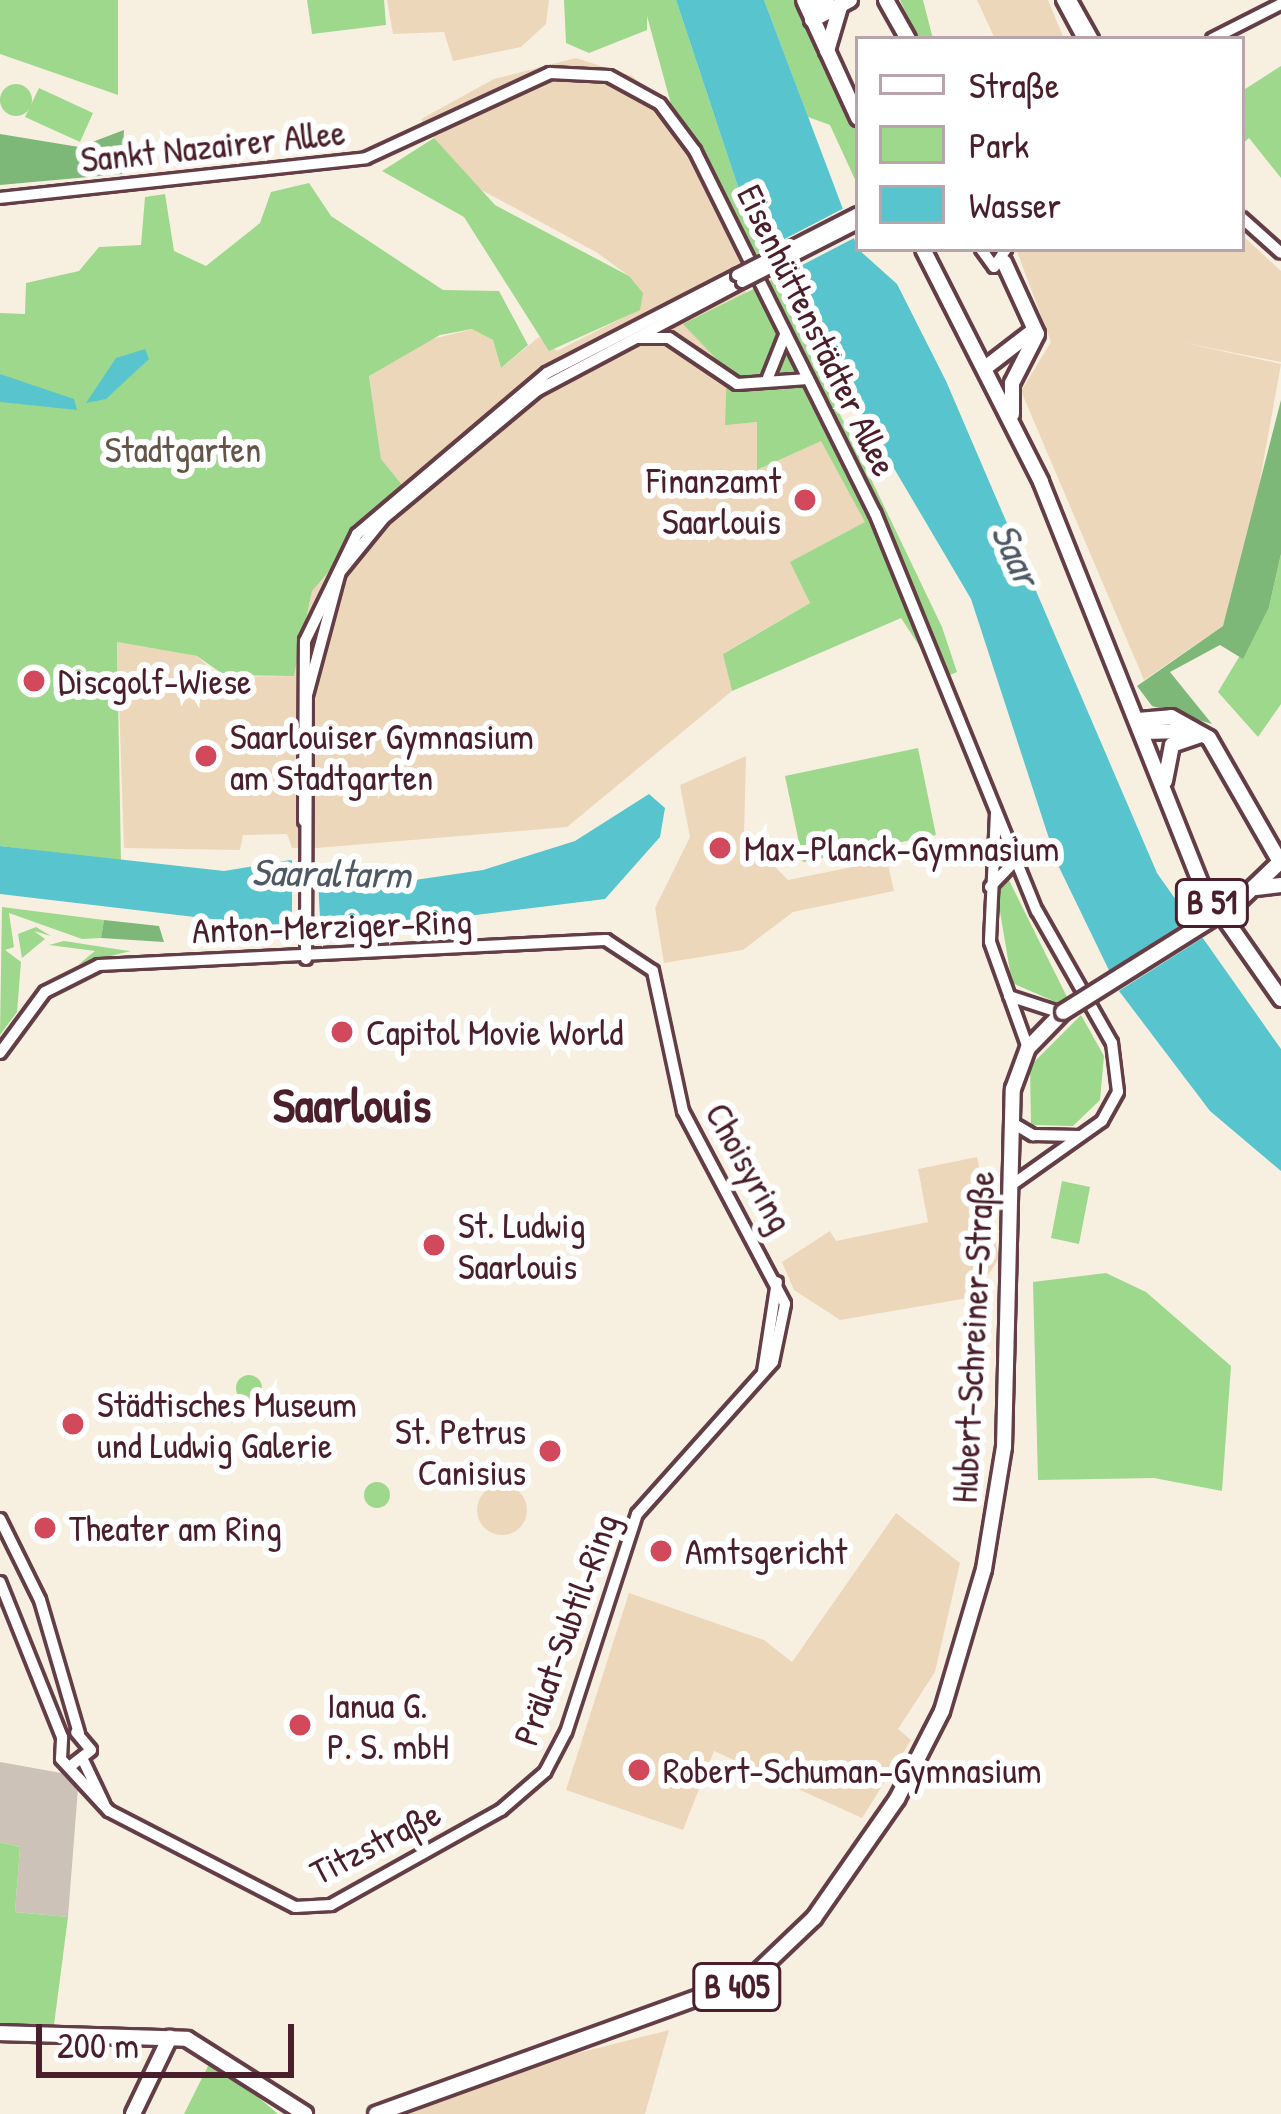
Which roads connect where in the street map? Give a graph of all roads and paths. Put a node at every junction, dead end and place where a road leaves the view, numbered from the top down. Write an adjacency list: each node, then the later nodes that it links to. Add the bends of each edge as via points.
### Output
1 (886, 0): 6 (main road)
2 (839, 2): 5 (main road); 10 (main road)
3 (1067, 3): 7 (street); 8 (street)
4 (1281, 4): 9 (street)
5 (808, 9): 10 (main road)
6 (906, 36)
7 (1078, 36)
8 (1091, 36)
9 (1218, 36)
10 (827, 52): 11 (main road)
11 (855, 112)
12 (427, 130): 13 (street, Sankt Nazairer Allee, via 333,166); 23 (street, Eisenhüttenstädter Allee, via 550,73 609,76 645,93 684,133)
13 (0, 198)
14 (855, 215): 20 (street, bridge)
15 (1245, 221): 18 (street)
16 (855, 224): 20 (street, bridge)
17 (925, 252): 28 (main road, B 51)
18 (1281, 253)
19 (1001, 259): 22 (main road)
20 (740, 279): 21 (street); 39 (street, via 547,373 357,534 313,612 298,694)
21 (680, 313): 24 (street); 25 (street)
22 (1033, 320): 26 (main road, via 1037,342); 28 (main road, via 1028,343)
23 (785, 332): 27 (street, Eisenhüttenstädter Allee); 30 (street)
24 (619, 343): 25 (street, via 660,336); 39 (street, via 538,390 352,554 320,617)
25 (691, 357): 30 (street)
26 (1023, 363): 28 (main road); 31 (main road)
27 (802, 366): 29 (street, Eisenhüttenstädter Allee); 30 (street)
28 (987, 375): 31 (main road, B 51)
29 (808, 379): 30 (street); 37 (street, Eisenhüttenstädter Allee, via 932,632)
30 (760, 383)
31 (1014, 425): 32 (main road, B 51)
32 (1140, 726): 33 (main road); 34 (main road, via 1172,717); 35 (main road, B 51)
33 (1187, 731): 34 (main road); 35 (main road, via 1166,754)
34 (1209, 738): 36 (main road, B 51)
35 (1166, 792): 47 (main road, B 51, via 1227,931)
36 (1253, 800): 38 (main road, B 51); 41 (main road, B 51)
37 (997, 808): 40 (street, Eisenhüttenstädter Allee); 44 (street, Eisenhüttenstädter Allee)
38 (1281, 819)
39 (305, 826): 45 (street)
40 (1016, 860): 44 (street); 53 (street, Eisenhüttenstädter Allee, via 1115,1057 1118,1092)
41 (1281, 862): 43 (main road)
42 (1281, 884): 43 (main road, B 51)
43 (1256, 887): 49 (main road, bridge)
44 (987, 894): 46 (street, Eisenhüttenstädter Allee)
45 (305, 953): 48 (street, Anton-Merziger-Ring, via 607,940 653,971); 51 (street, Anton-Merziger-Ring, via 87,969 45,992)
46 (1003, 991): 49 (street); 50 (street, Eisenhüttenstädter Allee)
47 (1281, 999)
48 (663, 1009): 55 (street, Choisyring, via 683,1111)
49 (1062, 1012): 50 (main road)
50 (1028, 1048): 52 (main road, Hubert-Schreiner-Straße / B 405)
51 (0, 1053)
52 (1011, 1122): 53 (street, via 1047,1138); 54 (main road, Hubert-Schreiner-Straße / B 405)
53 (1089, 1133): 54 (street, via 1040,1156)
54 (1011, 1187): 68 (main road, Hubert-Schreiner-Straße / B 405, via 1001,1468 954,1678 874,1835 814,1918 751,1978)
55 (777, 1282): 56 (street, Choisyring); 57 (street, Choisyring)
56 (784, 1328): 57 (street, Prälat-Subtil-Ring)
57 (762, 1375): 63 (street, Prälat-Subtil-Ring, via 638,1514 566,1732)
58 (0, 1519): 60 (street, via 40,1600)
59 (0, 1582): 61 (street)
60 (79, 1733): 61 (street); 62 (street, via 91,1747)
61 (62, 1737): 62 (street, via 59,1754)
62 (78, 1763): 63 (street, Titzstraße, via 110,1811 266,1897 318,1909)
63 (535, 1783)
64 (0, 2033): 65 (main road)
65 (170, 2037): 66 (main road); 67 (main road, via 221,2054)
66 (133, 2114)
67 (305, 2114)
68 (376, 2114)

